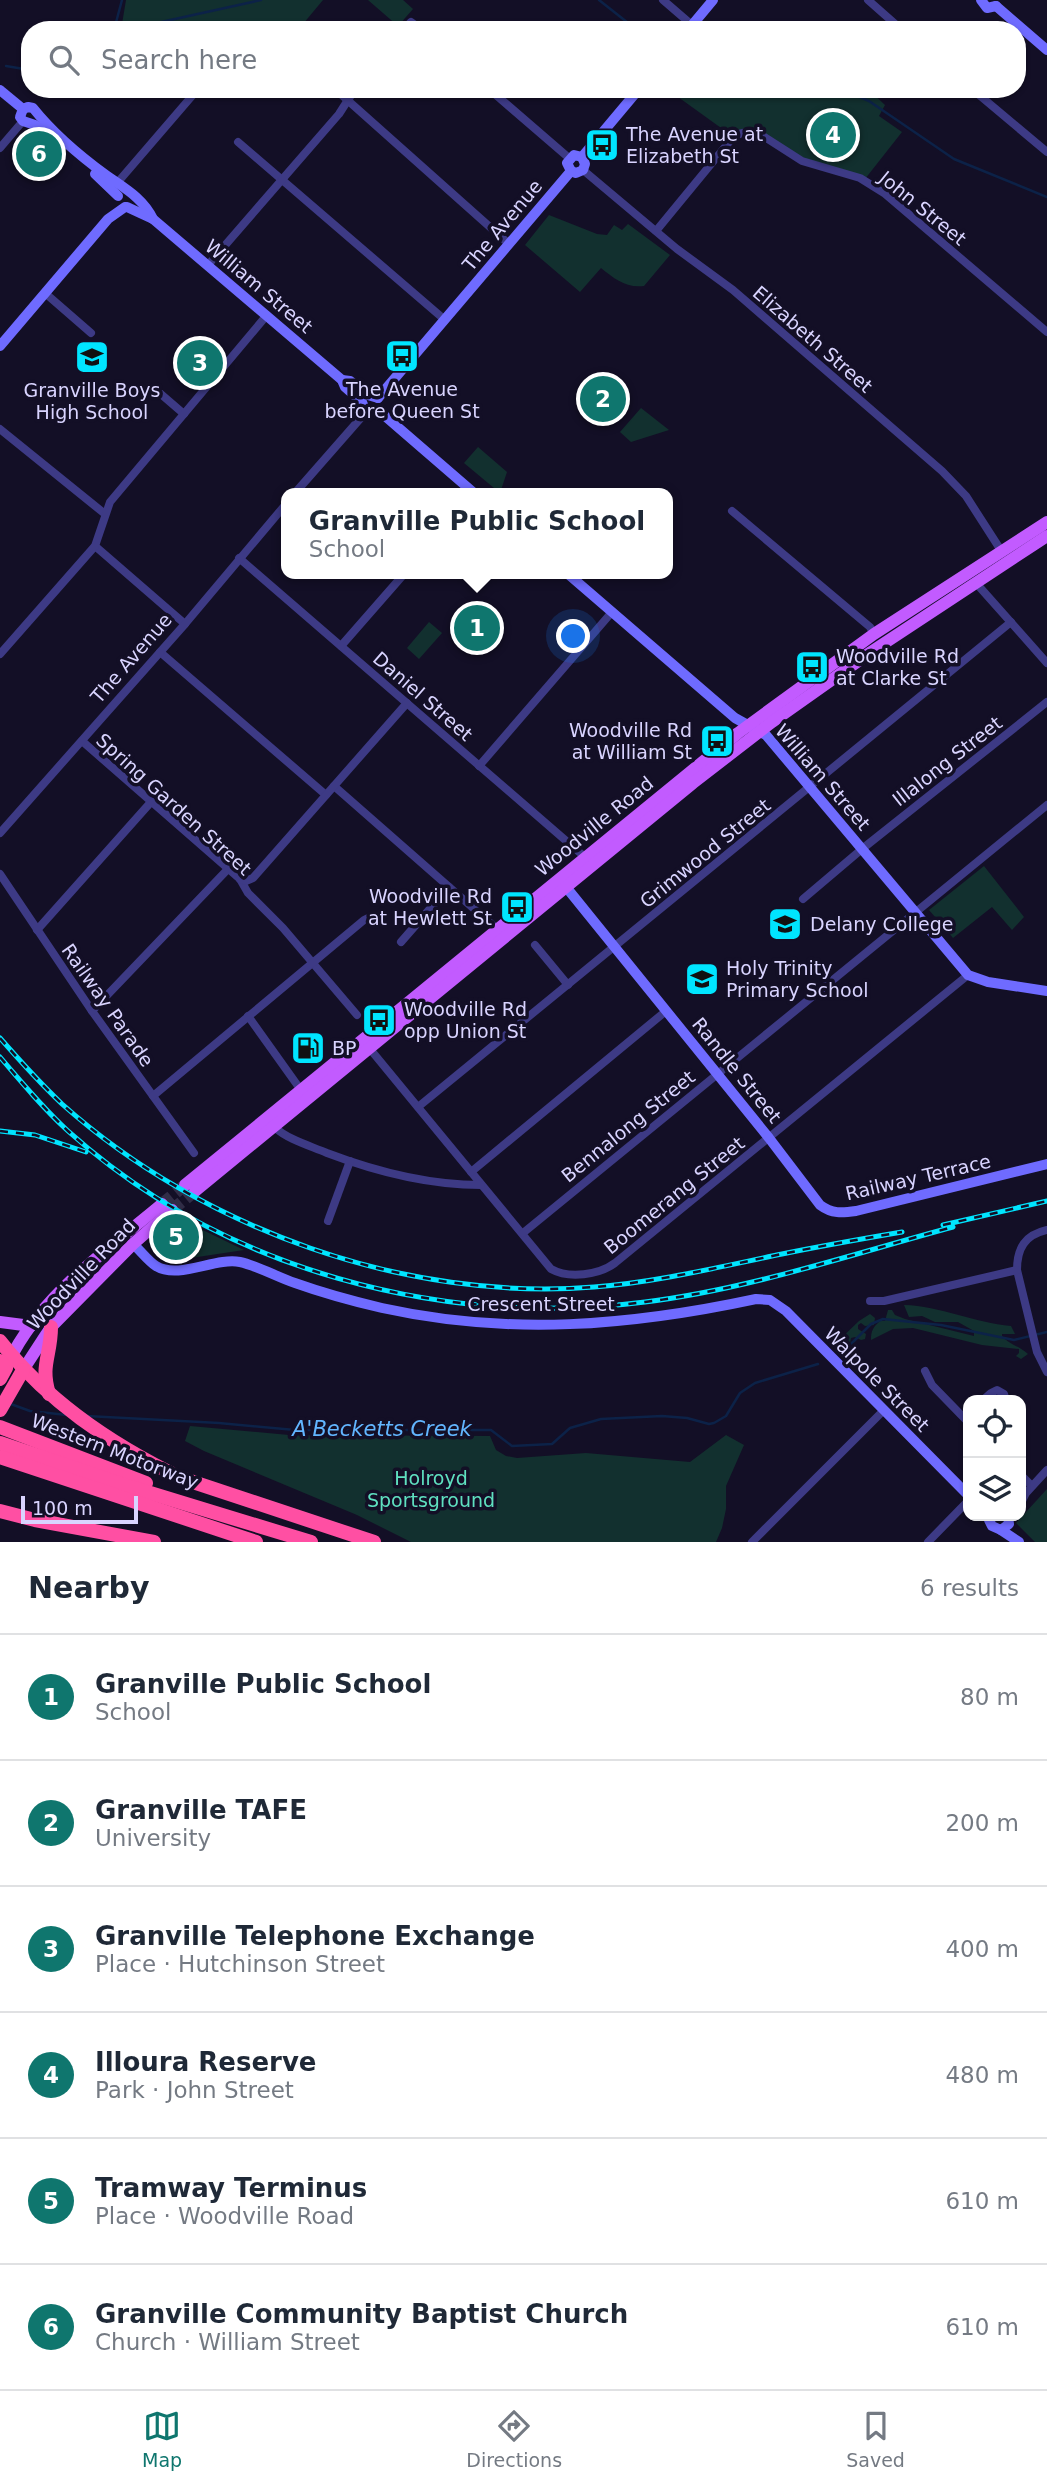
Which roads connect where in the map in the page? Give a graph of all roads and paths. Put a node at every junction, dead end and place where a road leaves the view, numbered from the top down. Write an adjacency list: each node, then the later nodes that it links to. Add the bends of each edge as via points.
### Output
1 (663, 0): 6 (street)
2 (713, 0): 7 (street)
3 (868, 0): 8 (street)
4 (981, 0): 5 (street, via 987,8)
5 (997, 3): 9 (street)
6 (684, 21)
7 (695, 21)
8 (892, 21)
9 (1016, 21)
10 (1026, 30): 11 (street)
11 (1047, 50)
12 (0, 90): 20 (street)
13 (192, 98): 31 (street)
14 (345, 98): 19 (street)
15 (350, 98): 19 (street)
16 (499, 98): 27 (street)
17 (631, 98): 26 (street)
18 (983, 98): 25 (street)
19 (348, 101): 30 (street); 33 (street)
20 (23, 109): 21 (street, via 31,107); 22 (street, via 20,117)
21 (37, 113): 22 (street, via 35,120); 31 (street, William Street)
22 (27, 122): 24 (street); 31 (street, William Street)
23 (238, 142): 30 (street)
24 (0, 148)
25 (1047, 152)
26 (582, 157): 27 (street); 28 (street)
27 (569, 158): 29 (street)
28 (583, 170): 29 (street); 32 (street, Elizabeth Street)
29 (570, 171): 33 (street, The Avenue)
30 (282, 180): 34 (street); 37 (street)
31 (124, 197): 34 (street, William Street); 35 (street)
32 (656, 231): 38 (street, John Street, via 739,134 764,135 802,161 860,178 884,193); 53 (street, Elizabeth Street, via 733,290 943,471)
33 (509, 244): 37 (street, The Avenue)
34 (208, 265): 36 (street, William Street)
35 (45, 293): 39 (street); 40 (street)
36 (267, 316): 42 (street, William Street); 43 (street)
37 (445, 320): 42 (street, The Avenue)
38 (1047, 332)
39 (91, 333)
40 (0, 346)
41 (155, 389): 43 (street)
42 (371, 403): 45 (street, The Avenue); 46 (street, William Street)
43 (184, 414): 49 (street, via 110,502)
44 (0, 429): 49 (street)
45 (299, 488)
46 (468, 488)
47 (281, 510): 54 (street, The Avenue)
48 (732, 511): 61 (street)
49 (105, 514): 52 (street)
50 (1047, 522): 53 (main road, Woodville Road)
51 (1047, 536): 57 (main road, Woodville Road)
52 (95, 546): 60 (street); 64 (street)
53 (1002, 552): 61 (main road, Woodville Road)
54 (239, 558): 60 (street, The Avenue); 62 (street, Daniel Street)
55 (400, 579): 62 (street)
56 (574, 579): 58 (street, William Street)
57 (976, 583): 59 (street); 68 (main road, Woodville Road)
58 (612, 612): 68 (street, William Street, via 735,718); 70 (street)
59 (1011, 622): 65 (street); 72 (street, Grimwood Street)
60 (185, 624): 63 (street, The Avenue)
61 (874, 634): 68 (main road, Woodville Road)
62 (341, 646): 67 (street, Daniel Street)
63 (160, 652): 69 (street, The Avenue); 73 (street)
64 (0, 654)
65 (1047, 663)
66 (1047, 702): 77 (street, Illalong Street)
67 (407, 703): 70 (street, Daniel Street); 71 (street)
68 (754, 728): 72 (street, William Street, via 766,734); 78 (main road, Woodville Road); 82 (main road, Woodville Road)
69 (82, 741): 74 (street, Spring Garden Street); 76 (street, The Avenue)
70 (479, 766): 78 (street, Daniel Street)
71 (334, 786): 73 (street); 83 (street)
72 (810, 786): 77 (street, William Street); 91 (street, Grimwood Street)
73 (326, 795): 81 (street, via 253,878)
74 (151, 802): 79 (street, Spring Garden Street); 88 (street)
75 (1047, 805): 85 (street, Bennalong Street)
76 (0, 833)
77 (862, 849): 84 (street, Illalong Street); 85 (street, William Street)
78 (586, 858): 82 (main road, Woodville Road)
79 (228, 869): 81 (street, Spring Garden Street); 96 (street)
80 (0, 874): 88 (street, Railway Parade)
81 (240, 879): 92 (street, Spring Garden Street)
82 (563, 884): 87 (main road, Woodville Road); 91 (street, Randle Street); 100 (main road, Woodville Road)
83 (449, 887): 87 (street); 89 (street)
84 (803, 899)
85 (914, 911): 93 (street, William Street); 101 (street, Bennalong Street)
86 (375, 919): 92 (street, via 368,917)
87 (497, 929): 102 (main road, Woodville Road)
88 (37, 930): 96 (street, Railway Parade)
89 (401, 942)
90 (535, 945): 94 (street)
91 (614, 947): 94 (street, Grimwood Street); 97 (street, Randle Street)
92 (311, 964): 98 (street); 99 (street, Spring Garden Street)
93 (968, 975): 95 (street); 106 (street, Boomerang Street)
94 (568, 985): 104 (street, Grimwood Street)
95 (1047, 991)
96 (92, 1011): 103 (street, Railway Parade)
97 (666, 1011): 101 (street, Randle Street); 111 (street)
98 (248, 1016): 102 (street); 103 (street)
99 (357, 1016)
100 (370, 1049): 102 (main road, Woodville Road); 104 (street)
101 (717, 1074): 106 (street, Randle Street); 115 (street, Bennalong Street)
102 (304, 1095): 105 (main road, Woodville Road); 105 (main road, Woodville Road, via 190,1188)
103 (153, 1096): 107 (street, Railway Parade)
104 (418, 1107): 111 (street)
105 (274, 1127): 109 (street)
106 (769, 1138): 108 (street, Randle Street); 115 (street, Boomerang Street, via 605,1271 559,1274)
107 (194, 1153)
108 (780, 1153): 110 (street, Railway Terrace, via 820,1205 836,1213)
109 (350, 1161): 112 (street, via 437,1183); 113 (street)
110 (1047, 1164)
111 (471, 1172): 112 (street)
112 (481, 1185): 115 (street)
113 (328, 1221)
114 (1047, 1230): 118 (street, via 1032,1234 1022,1245)
115 (523, 1233)
116 (133, 1244): 117 (main road); 117 (main road, Woodville Road, via 167,1207); 119 (street, Crescent Street, via 156,1266 168,1270 236,1261 380,1308 502,1325 629,1321); 123 (main road, Woodville Road)
117 (86, 1266): 122 (main road, Woodville Road)
118 (1017, 1270): 120 (street); 127 (street)
119 (756, 1298): 133 (street, Walpole Street, via 770,1300 786,1311)
120 (870, 1301)
121 (0, 1322): 122 (main road)
122 (31, 1326): 125 (main road, Woodville Road)
123 (51, 1327): 128 (main road, Woodville Road); 129 (highway, via 44,1376)
124 (0, 1341): 125 (highway)
125 (4, 1368): 128 (highway)
126 (925, 1371): 134 (street, via 932,1385)
127 (1047, 1372)
128 (20, 1376): 129 (highway); 132 (highway)
129 (50, 1395): 150 (highway, via 121,1447 181,1478)
130 (988, 1395): 131 (street, via 997,1390)
131 (1004, 1395)
132 (0, 1410)
133 (884, 1410): 140 (street, Walpole Street); 151 (street)
134 (963, 1414)
135 (0, 1427): 138 (highway, Western Motorway)
136 (0, 1443): 138 (highway, Western Motorway)
137 (0, 1457): 138 (highway, Western Motorway)
138 (40, 1457): 148 (highway, Western Motorway); 149 (highway, Western Motorway)
139 (1047, 1470): 141 (street)
140 (963, 1489)
141 (1026, 1491)
142 (963, 1506): 152 (street)
143 (0, 1511): 147 (highway)
144 (990, 1521): 145 (street, via 992,1527)
145 (1007, 1521): 146 (street)
146 (1016, 1539)
147 (154, 1542)
148 (256, 1542)
149 (311, 1542)
150 (374, 1542)
151 (752, 1542)
152 (928, 1542)

